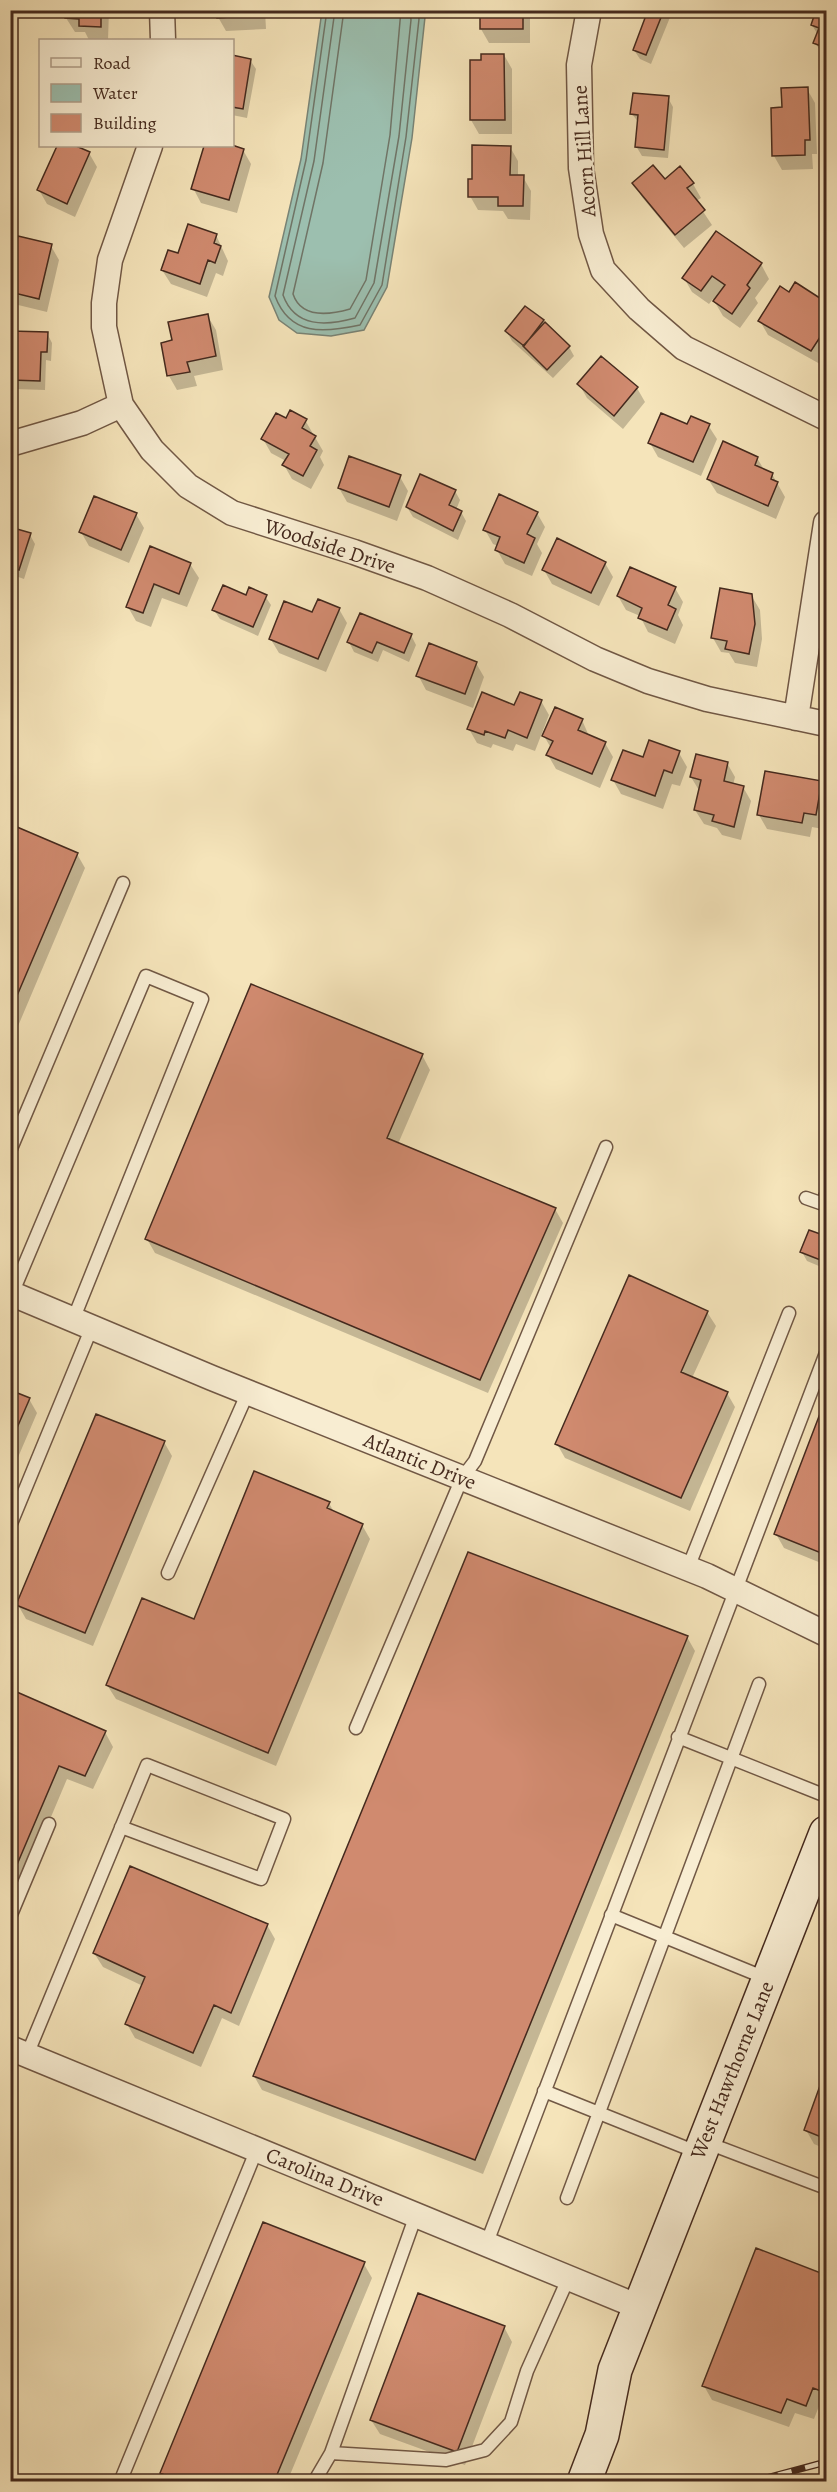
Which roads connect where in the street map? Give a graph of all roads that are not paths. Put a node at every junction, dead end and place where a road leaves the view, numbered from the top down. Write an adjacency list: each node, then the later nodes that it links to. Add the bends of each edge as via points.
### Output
1 (162, 10): 3 (street)
2 (589, 10): 6 (street, Acorn Hill Lane, via 579,65 581,168 591,234 603,270 639,309 684,348)
3 (163, 39)
4 (150, 147): 5 (street, Woodside Drive, via 115,242 106,280 104,327)
5 (121, 405): 7 (street, via 82,423); 9 (street, Woodside Drive, via 164,464 188,486 232,513 427,578 648,681 707,699)
6 (826, 418)
7 (10, 444)
8 (826, 523): 9 (street)
9 (796, 718): 10 (street, Woodside Drive)
10 (826, 724)
11 (123, 883): 13 (lane)
12 (606, 1147): 21 (lane, via 475,1461)
13 (10, 1151)
14 (806, 1198): 15 (lane)
15 (826, 1205)
16 (11, 1294): 18 (street, Atlantic Drive); 18 (lane, via 146,976 202,999)
17 (789, 1313): 23 (lane)
18 (83, 1323): 20 (street, Atlantic Drive); 22 (lane)
19 (826, 1353): 25 (lane)
20 (248, 1392): 21 (street, Atlantic Drive); 24 (lane)
21 (462, 1478): 23 (street, Atlantic Drive); 28 (lane)
22 (10, 1526)
23 (688, 1568): 25 (street, Atlantic Drive)
24 (168, 1573)
25 (734, 1589): 26 (street, Atlantic Drive); 29 (lane)
26 (826, 1634)
27 (759, 1684): 30 (lane)
28 (356, 1728)
29 (678, 1737): 30 (lane); 35 (lane)
30 (731, 1758): 31 (lane); 37 (lane)
31 (826, 1796)
32 (49, 1824): 36 (lane)
33 (121, 1827): 33 (lane, via 147,1765 284,1819 261,1879); 39 (lane)
34 (826, 1833): 38 (street, West Hawthorne Lane)
35 (611, 1915): 37 (lane); 40 (lane)
36 (10, 1917)
37 (665, 1937): 38 (lane); 41 (lane)
38 (769, 1979): 42 (street, West Hawthorne Lane)
39 (19, 2051): 43 (street, Carolina Drive)
40 (544, 2091): 41 (lane); 47 (lane)
41 (599, 2113): 42 (lane); 45 (lane)
42 (702, 2147): 44 (lane); 49 (street, West Hawthorne Lane)
43 (257, 2150): 46 (street, Carolina Drive); 52 (lane)
44 (826, 2188)
45 (567, 2199)
46 (416, 2215): 47 (street, Carolina Drive); 51 (lane)
47 (486, 2245): 48 (street, Carolina Drive)
48 (568, 2279): 49 (street, Carolina Drive); 51 (lane, via 527,2371 511,2422 485,2450 446,2460)
49 (639, 2307): 50 (street, West Hawthorne Lane)
50 (615, 2370): 54 (street, via 581,2427); 55 (street, via 602,2434)
51 (331, 2453): 53 (lane)
52 (120, 2481)
53 (314, 2481)
54 (561, 2481)
55 (584, 2481)

